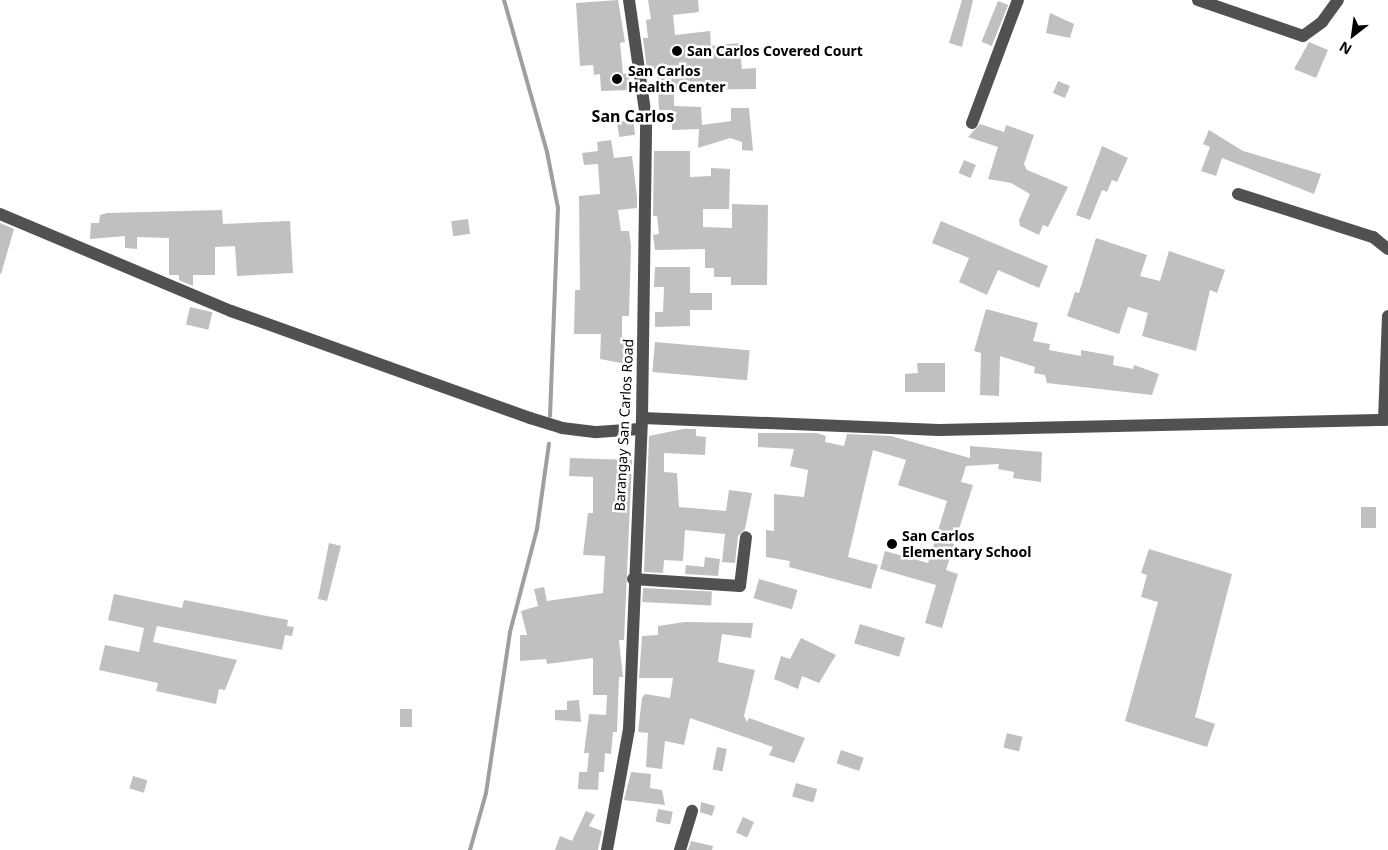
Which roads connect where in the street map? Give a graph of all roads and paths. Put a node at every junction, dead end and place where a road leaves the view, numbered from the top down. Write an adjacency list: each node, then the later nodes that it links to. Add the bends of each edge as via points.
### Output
1 (629, 0): 11 (street, Barangay San Carlos Road, via 646,118)
2 (1018, 0): 5 (street)
3 (1198, 0): 4 (street, via 1302,36 1322,22)
4 (1338, 0)
5 (972, 123)
6 (1238, 194): 8 (street, via 1373,238)
7 (0, 214): 11 (street, via 231,311 530,418 562,428 597,432)
8 (1388, 248)
9 (1388, 316): 10 (street)
10 (1386, 420): 11 (street, via 939,430)
11 (641, 423): 13 (street, Barangay San Carlos Road)
12 (746, 537): 13 (street, via 740,586)
13 (633, 579): 15 (street, Barangay San Carlos Road, via 629,729)
14 (692, 811): 16 (street)
15 (607, 850)
16 (680, 850)

